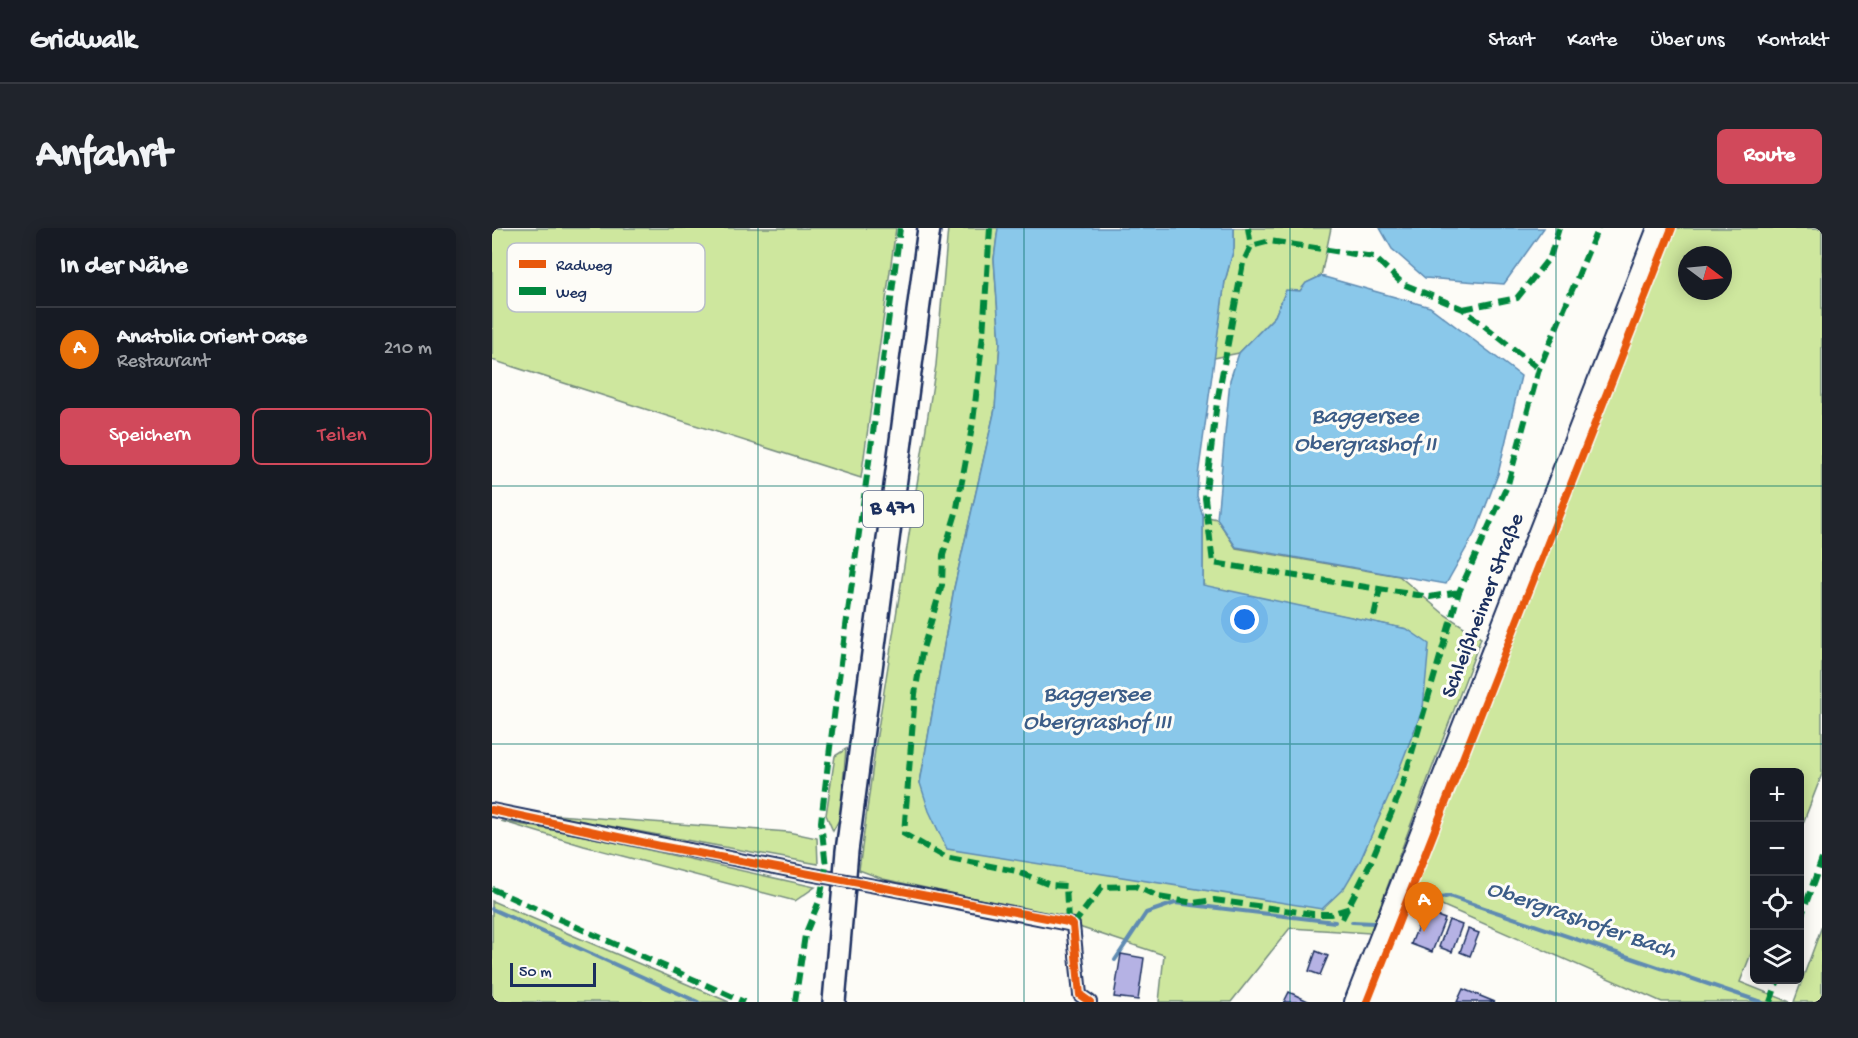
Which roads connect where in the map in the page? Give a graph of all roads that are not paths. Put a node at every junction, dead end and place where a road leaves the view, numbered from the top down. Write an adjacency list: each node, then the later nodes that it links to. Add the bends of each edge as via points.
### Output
1 (929, 228): 4 (highway, B 471, via 847,850)
2 (1657, 228): 6 (main road, Schleißheimer Straße)
3 (492, 810): 5 (street, bridge, via 1073,925 1080,995)
4 (834, 1002)
5 (1090, 1002)
6 (1354, 1002)

